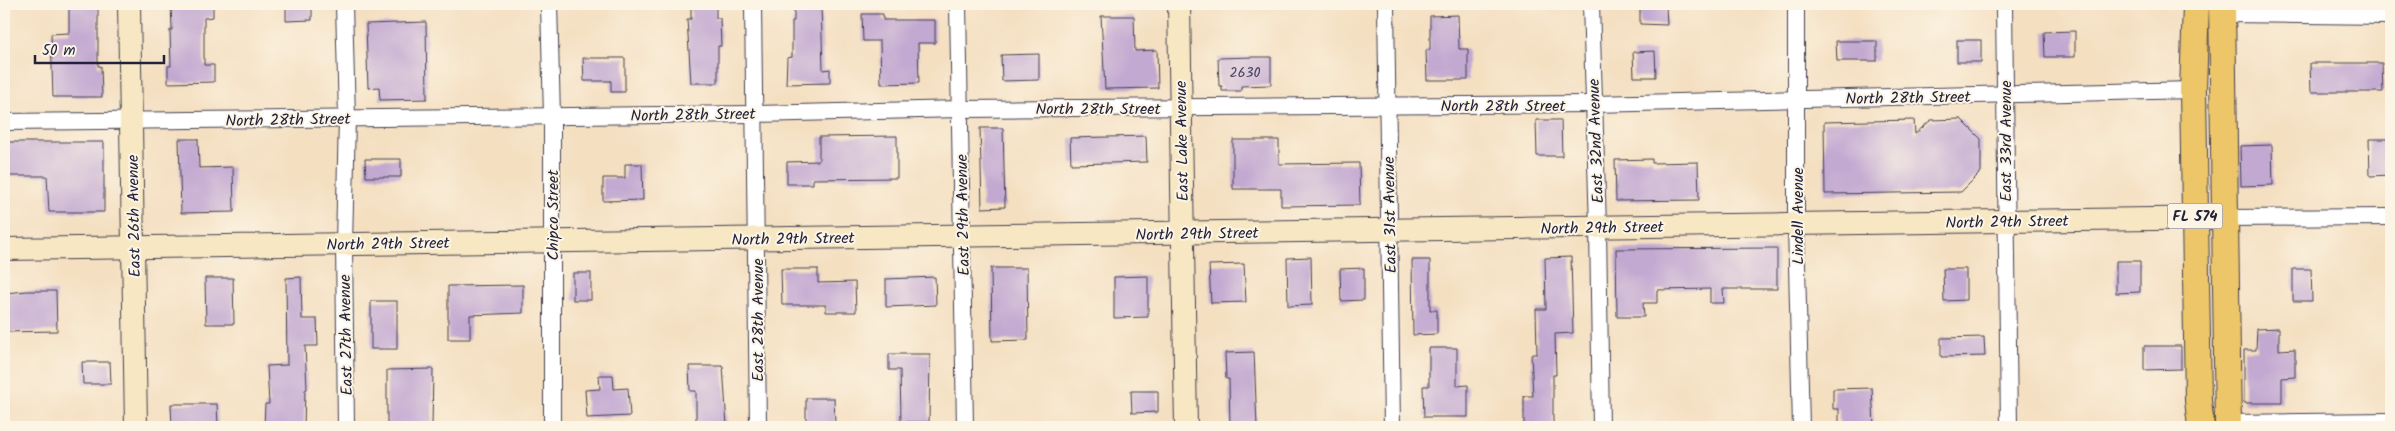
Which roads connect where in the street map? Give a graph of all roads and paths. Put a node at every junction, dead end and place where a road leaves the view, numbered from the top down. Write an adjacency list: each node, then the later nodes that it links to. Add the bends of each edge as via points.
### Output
1 (129, 4): 24 (street, East 26th Avenue)
2 (344, 4): 23 (street, East 27th Avenue)
3 (549, 4): 22 (street, Chipco Street)
4 (753, 4): 21 (street, East 28th Avenue)
5 (958, 4): 20 (street, East 29th Avenue)
6 (1179, 4): 19 (street, East Lake Avenue)
7 (1386, 4): 18 (street, East 31st Avenue)
8 (1591, 4): 17 (street, East 32nd Avenue)
9 (1796, 4): 16 (street, Lindell Avenue)
10 (2004, 4): 15 (street, East 33rd Avenue)
11 (2196, 4): 14 (main road, FL 574)
12 (2222, 9): 13 (street); 27 (main road, FL 574)
13 (2391, 16)
14 (2192, 90): 15 (street, North 28th Street); 28 (main road, FL 574)
15 (2005, 96): 16 (street, North 28th Street); 29 (street, East 33rd Avenue)
16 (1797, 99): 17 (street, North 28th Street); 30 (street, Lindell Avenue)
17 (1592, 104): 18 (street, North 28th Street); 31 (street, East 32nd Avenue)
18 (1387, 105): 19 (street, North 28th Street); 32 (street, East 31st Avenue)
19 (1181, 108): 20 (street, North 28th Street); 33 (street, East Lake Avenue)
20 (960, 109): 21 (street, North 28th Street); 34 (street, East 29th Avenue)
21 (754, 114): 22 (street, North 28th Street); 35 (street, East 28th Avenue)
22 (552, 116): 23 (street, North 28th Street); 36 (street, Chipco Street)
23 (347, 118): 24 (street, North 28th Street); 37 (street, East 27th Avenue)
24 (131, 120): 25 (street, North 28th Street); 38 (street, East 26th Avenue)
25 (4, 122)
26 (2391, 217): 27 (street, North 29th Street)
27 (2225, 218): 28 (street, North 29th Street); 41 (main road, FL 574)
28 (2195, 219): 29 (street, North 29th Street); 52 (main road, FL 574)
29 (2006, 221): 30 (street, North 29th Street); 51 (street, East 33rd Avenue)
30 (1796, 225): 31 (street, North 29th Street); 50 (street, Lindell Avenue)
31 (1598, 227): 32 (street, North 29th Street); 49 (street, East 32nd Avenue)
32 (1389, 230): 33 (street, North 29th Street); 48 (street, East 31st Avenue)
33 (1183, 233): 34 (street, North 29th Street); 47 (street, East Lake Avenue)
34 (963, 236): 35 (street, North 29th Street); 46 (street, East 29th Avenue)
35 (757, 238): 36 (street, North 29th Street); 45 (street, East 28th Avenue)
36 (551, 241): 37 (street, North 29th Street); 44 (street, Chipco Street)
37 (344, 244): 38 (street, North 29th Street); 43 (street, East 27th Avenue)
38 (133, 247): 39 (street, North 29th Street); 42 (street, East 26th Avenue)
39 (4, 249)
40 (2391, 421): 41 (street)
41 (2228, 425)
42 (136, 427)
43 (346, 427)
44 (552, 427)
45 (758, 427)
46 (965, 427)
47 (1186, 427)
48 (1392, 427)
49 (1601, 427)
50 (1801, 427)
51 (2009, 427)
52 (2200, 427)

